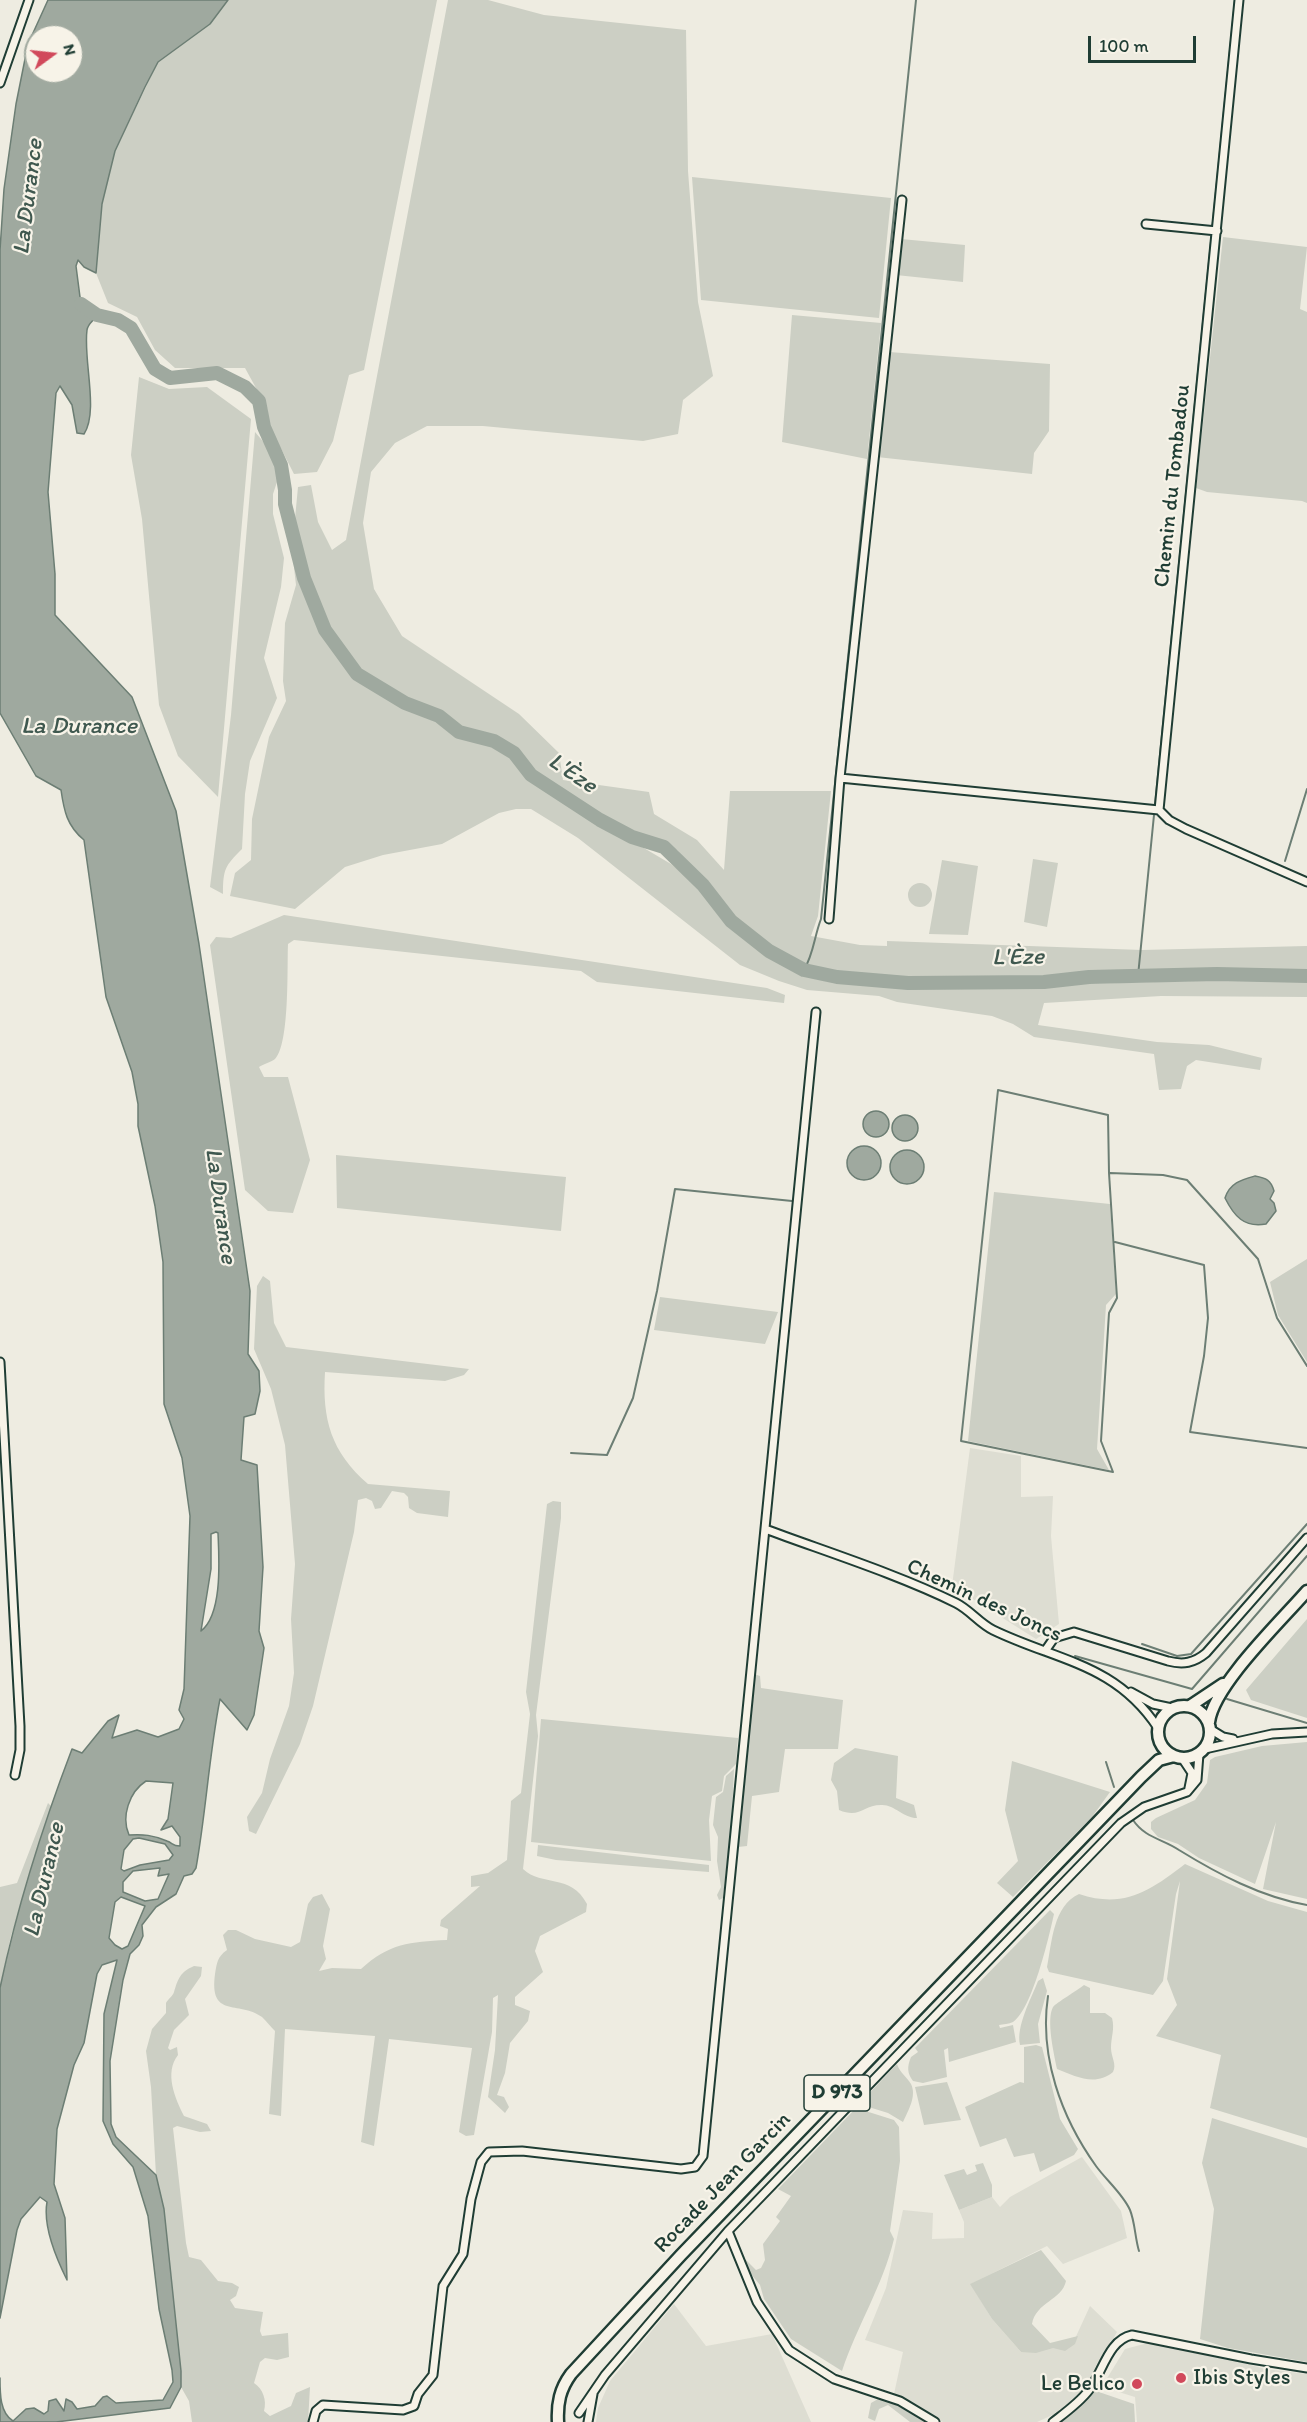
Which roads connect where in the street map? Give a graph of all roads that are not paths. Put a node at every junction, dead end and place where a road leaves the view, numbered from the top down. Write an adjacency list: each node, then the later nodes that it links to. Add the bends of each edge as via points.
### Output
1 (29, 0): 3 (street)
2 (1239, 0): 6 (street, Chemin du Tombadou)
3 (0, 83)
4 (902, 200): 7 (street)
5 (1146, 224): 6 (street)
6 (1217, 231): 8 (street, Chemin du Tombadou)
7 (840, 778): 8 (street); 10 (street)
8 (1159, 810): 9 (street, via 1186,829)
9 (1307, 882)
10 (829, 919)
11 (816, 1012): 13 (street)
12 (0, 1362): 27 (street, via 20,1726)
13 (765, 1529): 16 (street, Chemin des Joncs, via 958,1603 985,1625); 34 (street, via 728,1877 705,2146 699,2163 681,2169 522,2151 489,2152 481,2162 471,2199 463,2254 443,2286 433,2375 414,2406 403,2410 323,2405)
14 (1307, 1538): 16 (street, via 1206,1653 1193,1662 1168,1661 1074,1632 1054,1638)
15 (1307, 1591): 17 (main road)
16 (1045, 1651): 18 (street, Chemin des Joncs, via 1097,1671)
17 (1235, 1674): 19 (main road); 21 (main road, via 1215,1703)
18 (1118, 1685): 20 (street, Chemin des Joncs, via 1148,1702); 23 (street, Chemin des Joncs, via 1144,1709)
19 (1190, 1706): 20 (main road); 21 (main road, via 1201,1712)
20 (1172, 1708): 23 (main road, via 1160,1720)
21 (1210, 1726): 24 (street, via 1226,1738); 25 (main road)
22 (1307, 1732): 24 (street)
23 (1158, 1733): 26 (main road, via 1166,1752); 28 (main road, Rocade Jean Garcin / D 973, via 1155,1757)
24 (1253, 1737): 25 (street)
25 (1202, 1751): 26 (main road); 29 (street, via 1197,1780)
26 (1178, 1757): 28 (main road, Rocade Jean Garcin / D 973, via 1159,1760); 29 (street, via 1192,1773)
27 (15, 1775)
28 (1141, 1777): 35 (main road, Rocade Jean Garcin / D 973, via 572,2373 558,2399)
29 (1187, 1792): 30 (street, Rocade Jean Garcin / D 973, via 1144,1807 1125,1820)
30 (728, 2231): 32 (street, Rocade Jean Garcin / D 973); 37 (street, via 757,2302 789,2350 834,2379 893,2397)
31 (1307, 2368): 38 (street, via 1132,2335 1123,2337 1110,2352 1085,2395)
32 (594, 2389): 33 (street, Rocade Jean Garcin / D 973); 36 (street)
33 (579, 2413)
34 (313, 2422)
35 (558, 2422)
36 (588, 2422)
37 (935, 2422)
38 (1053, 2422)

